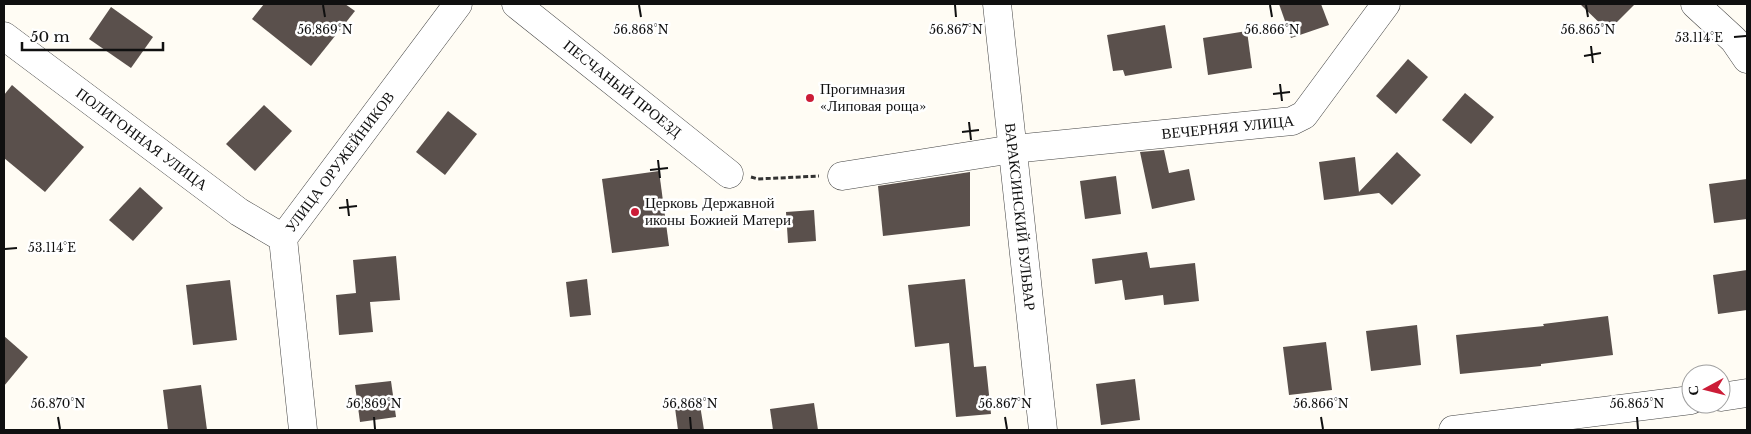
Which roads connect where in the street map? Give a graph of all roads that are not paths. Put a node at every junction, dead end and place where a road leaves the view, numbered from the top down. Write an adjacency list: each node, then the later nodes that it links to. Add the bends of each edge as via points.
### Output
1 (458, 4): 11 (street, УЛИЦА ОРУЖЕЙНИКОВ)
2 (516, 4): 9 (street, ПЕСЧАНЫЙ ПРОЕЗД)
3 (997, 4): 8 (street, ВАРАКСИНСКИЙ БУЛЬВАР)
4 (1386, 4): 8 (street, ВЕЧЕРНЯЯ УЛИЦА, via 1304,115 1292,122)
5 (1695, 4): 7 (street, via 1734,40)
6 (4, 36): 11 (street, ПОЛИГОННАЯ УЛИЦА, via 239,212)
7 (1747, 59)
8 (1013, 149): 10 (street); 16 (street, ВАРАКСИНСКИЙ БУЛЬВАР)
9 (728, 174)
10 (842, 176)
11 (283, 238): 15 (street, УЛИЦА ОРУЖЕЙНИКОВ)
12 (1747, 393): 13 (street)
13 (1731, 395)
14 (1681, 401): 17 (street)
15 (303, 430)
16 (1043, 430)
17 (1453, 430)

